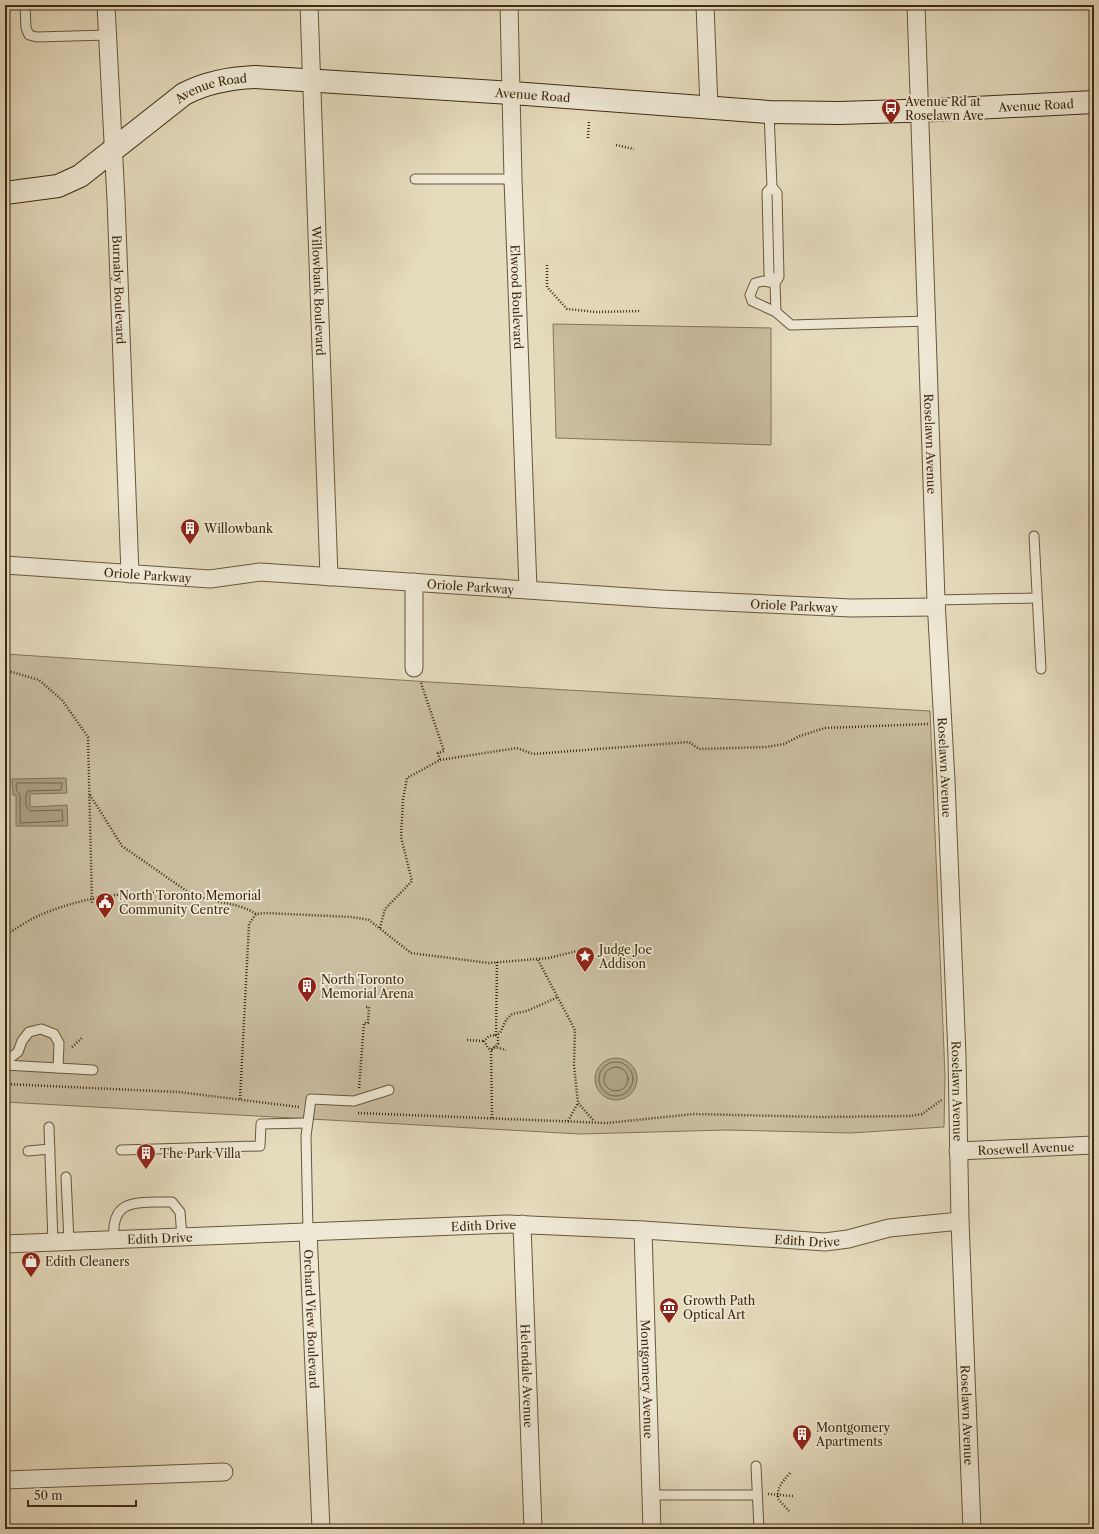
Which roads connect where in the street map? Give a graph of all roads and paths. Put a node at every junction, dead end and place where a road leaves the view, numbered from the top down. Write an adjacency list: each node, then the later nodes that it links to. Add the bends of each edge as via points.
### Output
1 (25, 5): 7 (lane, via 26,28 29,35)
2 (106, 5): 7 (street, Burnaby Boulevard)
3 (309, 5): 8 (street, Willowbank Boulevard)
4 (509, 5): 9 (street, Elwood Boulevard)
5 (705, 5): 11 (street)
6 (916, 5): 12 (street, Roselawn Avenue)
7 (108, 35): 18 (street, Burnaby Boulevard)
8 (311, 81): 9 (main road, Avenue Road); 18 (main road, Avenue Road, via 235,78 204,85 174,101); 30 (street, Willowbank Boulevard)
9 (512, 93): 11 (main road, Avenue Road); 20 (street, Elwood Boulevard)
10 (1094, 102): 12 (main road, Avenue Road)
11 (709, 107): 13 (main road, Avenue Road)
12 (920, 111): 13 (main road, Avenue Road); 26 (street, Roselawn Avenue, via 922,222)
13 (769, 112): 23 (lane, via 772,187 767,192 769,274)
14 (588, 120): 15 (path)
15 (588, 138)
16 (616, 145): 17 (path)
17 (634, 148)
18 (113, 149): 21 (main road, Avenue Road, via 80,176 58,186); 29 (street, Burnaby Boulevard)
19 (415, 179): 20 (lane)
20 (513, 179): 32 (street, Elwood Boulevard)
21 (5, 193)
22 (547, 264): 24 (path, via 547,287 567,309 596,312)
23 (775, 283): 25 (lane); 25 (lane, via 755,283 750,295 752,301)
24 (641, 311)
25 (776, 312): 26 (lane, via 791,325)
26 (928, 321): 34 (street, Roselawn Avenue)
27 (1034, 536): 33 (lane)
28 (5, 565): 29 (street, Oriole Parkway)
29 (130, 574): 30 (street, Oriole Parkway, via 210,579 260,572)
30 (329, 577): 31 (street, Oriole Parkway)
31 (414, 582): 32 (street, Oriole Parkway); 37 (street)
32 (528, 589): 34 (street, Oriole Parkway, via 661,599 851,608)
33 (1036, 598): 34 (lane); 35 (lane)
34 (936, 604): 80 (street, Roselawn Avenue, via 946,781 957,1056)
35 (1041, 669)
36 (5, 670): 40 (path, via 40,680 62,700 88,737)
37 (418, 676): 39 (path, via 444,751 438,753)
38 (932, 724): 39 (path, via 825,728 784,744 766,747 699,749 689,742 533,754 517,748)
39 (440, 760): 45 (path, via 407,778 402,799 401,837 412,881 385,909)
40 (89, 794): 41 (path, via 122,846); 42 (path)
41 (192, 894): 42 (path, via 127,894); 44 (path, via 248,908)
42 (92, 898): 43 (path); 46 (path, via 39,916)
43 (92, 904)
44 (256, 914): 45 (path, via 352,917 369,920); 67 (path, via 249,924)
45 (380, 928): 49 (path, via 411,953)
46 (5, 935)
47 (589, 948): 48 (path)
48 (538, 959): 49 (path); 50 (path)
49 (497, 962): 52 (path)
50 (558, 997): 52 (path, via 527,1011 512,1014); 68 (path, via 575,1030 574,1065)
51 (366, 1007): 65 (path, via 369,1007 368,1024 364,1023)
52 (496, 1035): 55 (path, via 489,1036); 57 (path, via 498,1044)
53 (82, 1037): 56 (path)
54 (467, 1040): 55 (path)
55 (484, 1041): 58 (path)
56 (72, 1047)
57 (495, 1047): 58 (path); 59 (path)
58 (492, 1050): 71 (path)
59 (506, 1050)
60 (5, 1064): 61 (lane); 61 (lane, via 18,1052 29,1032 41,1029 54,1034 59,1043)
61 (58, 1068): 62 (lane)
62 (93, 1070)
63 (5, 1084): 67 (path, via 179,1092)
64 (388, 1090): 74 (lane, Orchard View Boulevard, via 354,1101 312,1099)
65 (359, 1091)
66 (946, 1097): 73 (path, via 922,1114 910,1116 694,1114 608,1123)
67 (240, 1099): 69 (path)
68 (578, 1103): 72 (path); 73 (path)
69 (292, 1105)
70 (351, 1113): 71 (path)
71 (492, 1118): 72 (path)
72 (568, 1121): 73 (path)
73 (594, 1122)
74 (307, 1123): 79 (lane, via 261,1124 260,1146); 85 (lane, Orchard View Boulevard)
75 (49, 1127): 77 (lane)
76 (1094, 1145): 80 (street, Rosewell Avenue)
77 (50, 1149): 78 (lane); 88 (lane)
78 (28, 1150)
79 (121, 1150)
80 (958, 1151): 82 (street, Roselawn Avenue)
81 (66, 1177): 88 (lane)
82 (960, 1221): 84 (street, Edith Drive, via 889,1228 825,1242); 103 (street, Roselawn Avenue)
83 (522, 1224): 84 (street, Edith Drive); 85 (street, Edith Drive); 100 (street, Helendale Avenue)
84 (643, 1230): 95 (street, Montgomery Avenue)
85 (308, 1231): 86 (street, Edith Drive); 99 (street, Orchard View Boulevard)
86 (182, 1238): 87 (street, Edith Drive); 87 (lane, via 180,1212 172,1202 130,1203 121,1209 113,1227)
87 (114, 1240): 88 (street, Edith Drive)
88 (61, 1242): 89 (street, Edith Drive)
89 (5, 1244)
90 (756, 1466): 94 (lane)
91 (224, 1472): 93 (street)
92 (790, 1473): 96 (path, via 778,1487)
93 (5, 1480)
94 (757, 1494): 95 (lane); 96 (path); 102 (lane)
95 (651, 1495): 101 (street, Montgomery Avenue)
96 (777, 1495): 97 (path); 98 (path)
97 (793, 1496)
98 (790, 1512)
99 (322, 1529)
100 (533, 1529)
101 (652, 1529)
102 (759, 1529)
103 (972, 1529)

